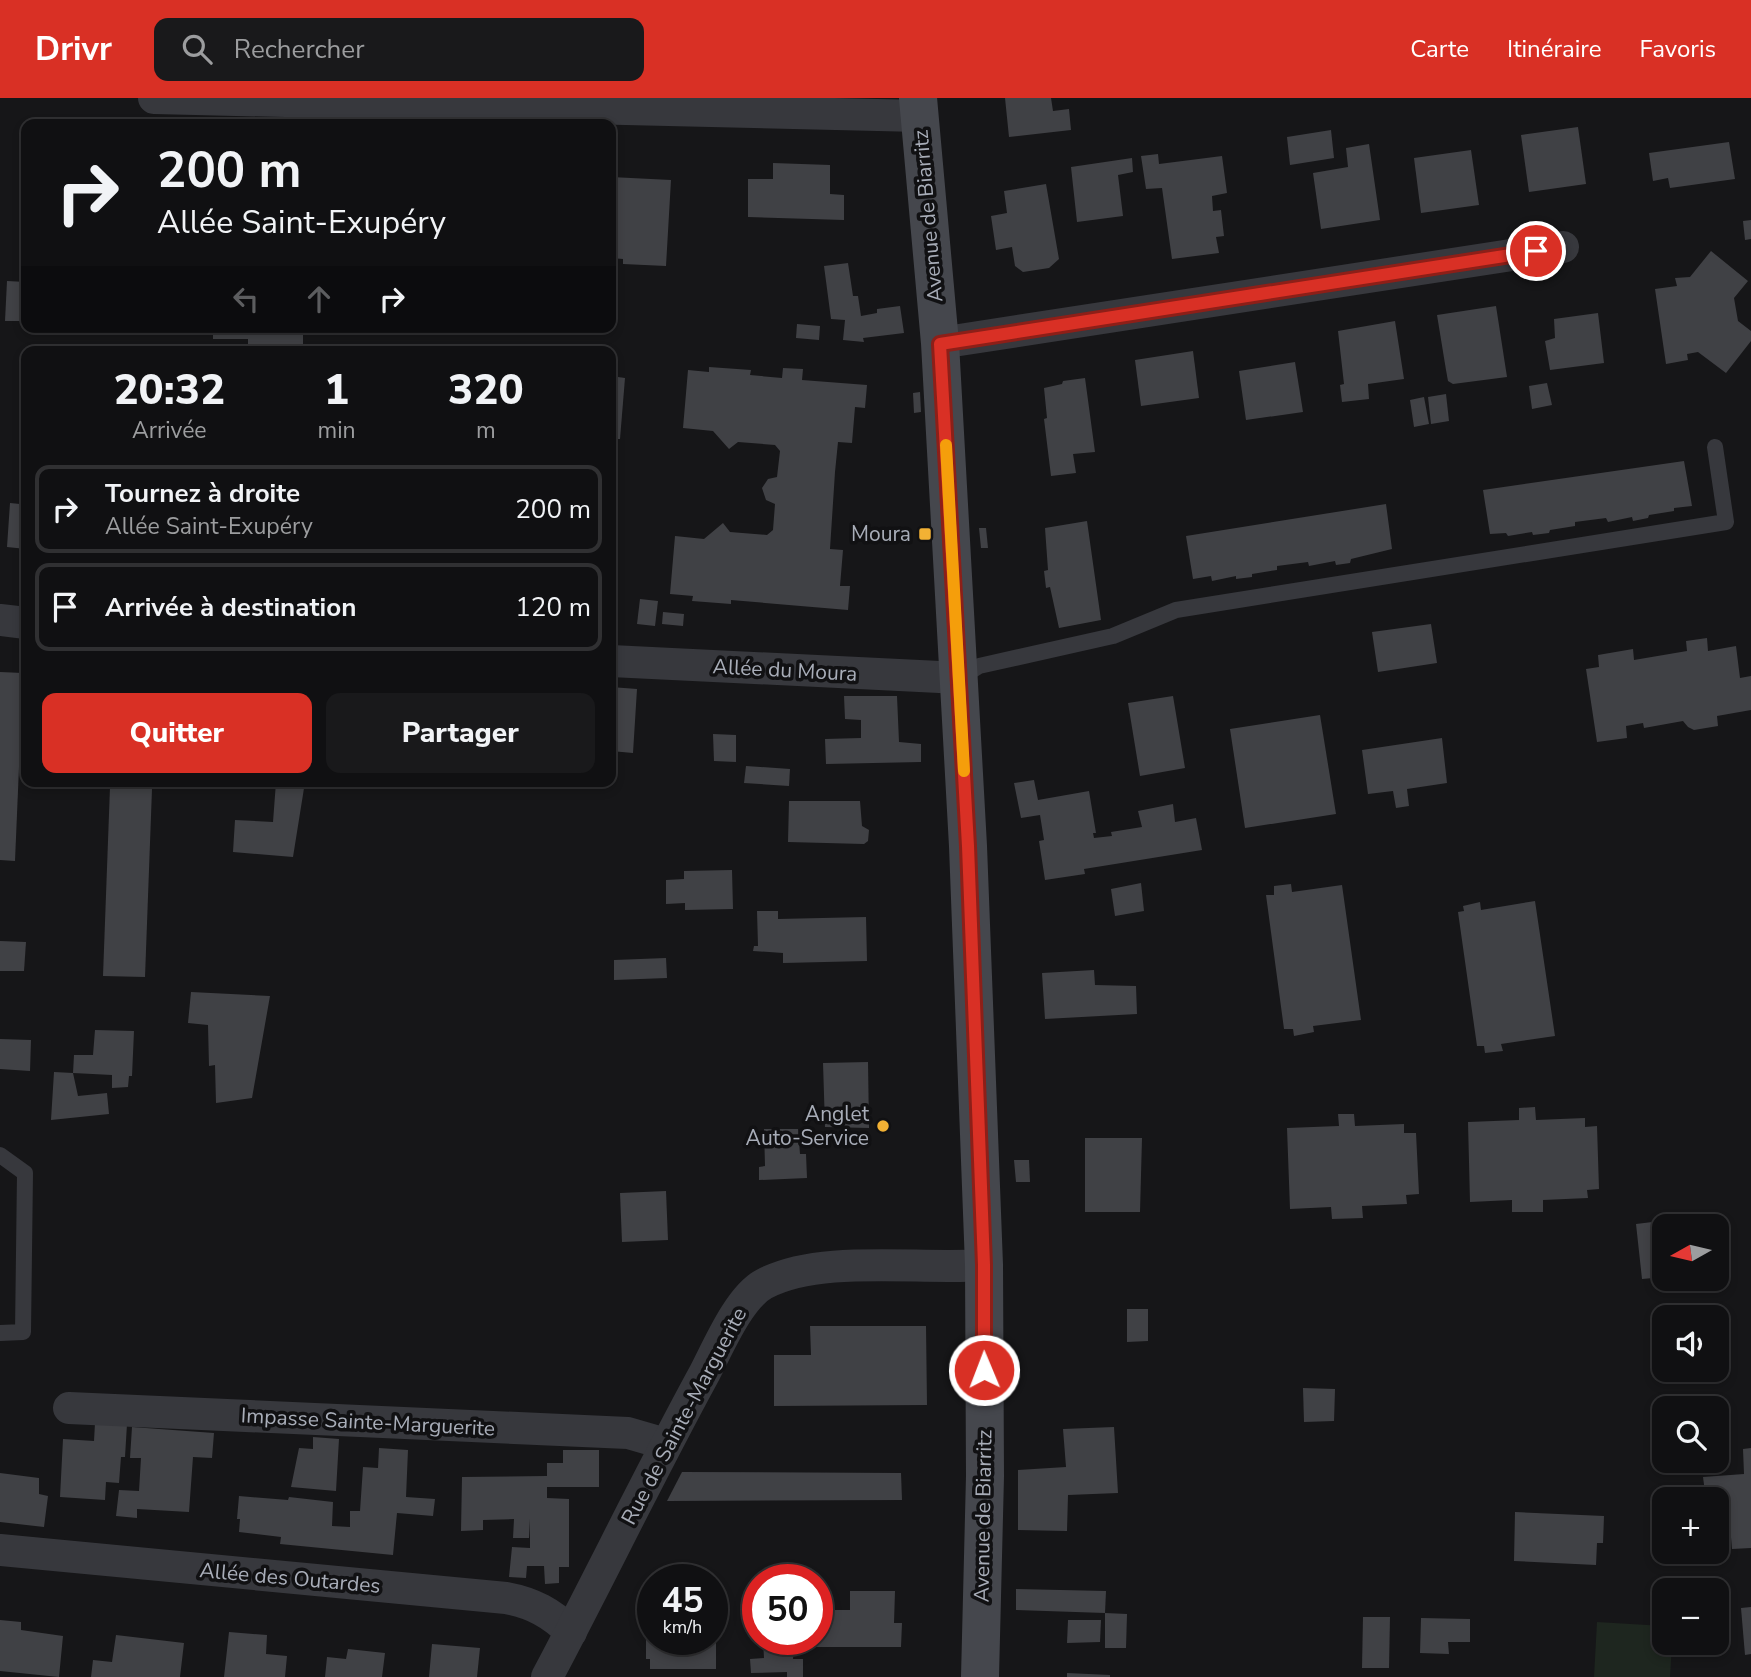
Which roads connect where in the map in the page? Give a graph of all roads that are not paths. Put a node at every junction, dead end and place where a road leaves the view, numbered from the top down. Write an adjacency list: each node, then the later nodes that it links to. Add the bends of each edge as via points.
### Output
1 (154, 98): 2 (street)
2 (919, 107): 4 (main road, Avenue de Biarritz)
3 (1563, 247): 4 (street)
4 (940, 344): 9 (main road, Avenue de Biarritz)
5 (1715, 447): 9 (lane, via 1726,522 1176,610 1113,636 979,666)
6 (0, 620): 7 (street)
7 (21, 622)
8 (616, 661): 9 (street, Allée du Moura)
9 (960, 678): 11 (main road, Avenue de Biarritz)
10 (0, 1155): 12 (lane, via 25,1173 23,1332)
11 (984, 1265): 14 (street, Rue de Sainte-Marguerite, via 852,1265 798,1272 762,1285 741,1306); 18 (main road, Avenue de Biarritz, via 985,1476)
12 (0, 1333)
13 (69, 1408): 14 (street, Impasse Sainte-Marguerite, via 628,1433)
14 (666, 1444): 16 (street, Rue de Sainte-Marguerite)
15 (0, 1550): 16 (street, Allée des Outardes, via 506,1598 528,1602)
16 (571, 1632): 17 (street, Rue de Sainte-Marguerite)
17 (547, 1677)
18 (979, 1677)

